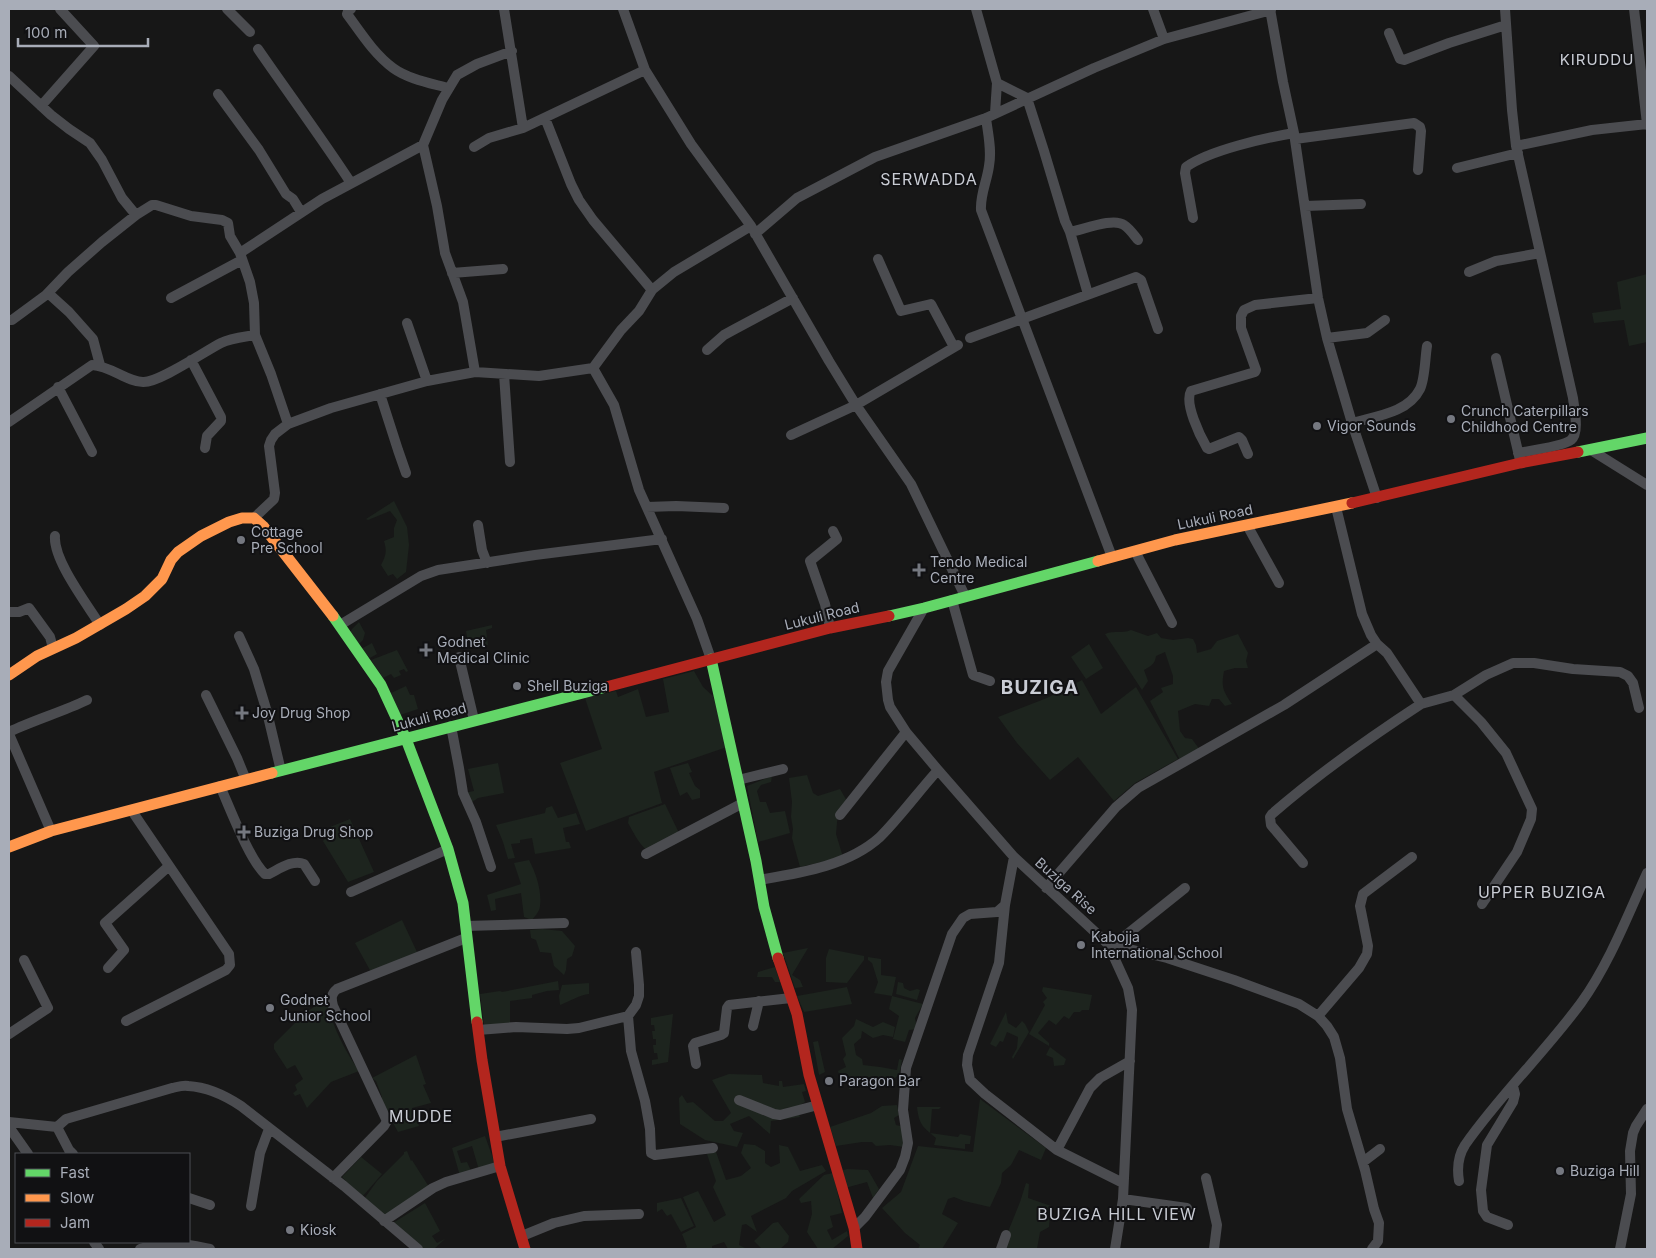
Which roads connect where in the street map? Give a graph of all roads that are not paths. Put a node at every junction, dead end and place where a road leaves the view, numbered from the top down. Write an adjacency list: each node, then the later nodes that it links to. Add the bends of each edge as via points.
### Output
1 (60, 9): 23 (street, via 94,46)
2 (227, 9): 12 (street)
3 (351, 9): 20 (street, via 347,14 378,56 412,78)
4 (504, 9): 16 (street)
5 (622, 9): 17 (street)
6 (976, 9): 19 (street)
7 (1153, 9): 14 (street)
8 (1271, 9): 14 (street); 28 (street)
9 (1505, 9): 11 (street)
10 (1634, 9): 26 (street)
11 (1506, 25): 13 (street, via 1404,60 1400,58); 31 (street)
12 (250, 32)
13 (1389, 33)
14 (1164, 39): 22 (street)
15 (258, 49): 34 (street)
16 (512, 51): 20 (street, via 457,75); 27 (street)
17 (645, 70): 25 (street); 40 (street, via 691,144)
18 (9, 76): 23 (street)
19 (997, 83): 22 (street); 24 (street)
20 (448, 88): 29 (street)
21 (218, 94): 37 (street)
22 (1027, 98): 24 (street); 41 (street)
23 (41, 106): 38 (street, via 90,142 122,198)
24 (991, 116): 40 (street, via 875,157 797,198); 55 (street, via 990,165 981,210)
25 (545, 118): 27 (street); 49 (street, via 579,200)
26 (1647, 124): 31 (street, via 1592,130)
27 (524, 128): 30 (street, via 489,138)
28 (1294, 136): 33 (street, via 1414,123 1422,131); 36 (street); 39 (street, via 1278,135 1232,148 1186,168)
29 (423, 145): 34 (street); 48 (street, via 445,254)
30 (474, 147)
31 (1517, 150): 32 (street); 43 (street)
32 (1457, 168)
33 (1418, 170)
34 (351, 183): 37 (street)
35 (1361, 204): 36 (street)
36 (1305, 206): 54 (street)
37 (301, 212): 44 (street)
38 (136, 215): 44 (street, via 156,205 191,216 226,221); 50 (street)
39 (1192, 218)
40 (753, 230): 49 (street, via 674,272); 53 (street)
41 (1070, 232): 42 (street, via 1104,223 1120,223); 51 (street)
42 (1138, 240)
43 (1540, 253): 47 (street, via 1496,260); 84 (street, via 1576,421 1571,440)
44 (241, 256): 52 (street); 60 (street, via 254,303)
45 (878, 259): 74 (street, via 901,311 931,304 956,346)
46 (503, 269): 48 (street)
47 (1469, 272)
48 (452, 273): 69 (street, via 463,302)
49 (652, 290): 68 (street)
50 (48, 293): 56 (street); 67 (street, via 88,333)
51 (1088, 294): 55 (street); 59 (street, via 1140,278)
52 (171, 298)
53 (793, 298): 64 (street, via 735,329); 74 (street)
54 (1318, 298): 62 (street); 83 (street, via 1256,305 1244,310 1241,328 1255,372 1189,394 1189,406 1207,448 1239,437)
55 (1023, 319): 61 (street); 99 (street)
56 (9, 320)
57 (1385, 320): 62 (street, via 1367,333)
58 (407, 323): 71 (street)
59 (1158, 329)
60 (255, 334): 66 (street, via 222,342); 77 (street)
61 (970, 338)
62 (1327, 338): 76 (street)
63 (1427, 346): 76 (street, via 1421,388 1413,399 1397,410)
64 (707, 350)
65 (1496, 358): 84 (street)
66 (191, 360): 67 (street, via 144,382); 80 (street, via 221,417 207,436)
67 (100, 365): 72 (street, via 92,365)
68 (593, 368): 70 (street, via 539,376); 89 (street, via 614,404 637,484)
69 (475, 372): 70 (street); 71 (street)
70 (504, 374): 85 (street)
71 (427, 381): 73 (street)
72 (58, 387): 75 (street); 82 (street)
73 (380, 394): 77 (street); 86 (street)
74 (856, 405): 78 (street); 102 (street, via 911,484)
75 (9, 422)
76 (1352, 423): 88 (street)
77 (288, 424): 92 (street, via 271,440 274,499)
78 (791, 435)
79 (1647, 438): 81 (street, Lukuli Road)
80 (205, 448)
81 (1591, 450): 84 (street, Lukuli Road); 87 (street)
82 (92, 452)
83 (1248, 454)
84 (1519, 458): 88 (street, Lukuli Road)
85 (510, 462)
86 (406, 472)
87 (1647, 485)
88 (1378, 498): 91 (street, Lukuli Road)
89 (647, 507): 90 (street); 97 (street)
90 (724, 508)
91 (1336, 508): 94 (street, Lukuli Road); 111 (street, via 1362,614)
92 (254, 518): 107 (street); 108 (street, via 229,522 178,552 170,560 162,579 145,596)
93 (478, 525): 100 (street)
94 (1247, 525): 98 (street, Lukuli Road); 101 (street)
95 (833, 531): 109 (street, via 837,539 810,561)
96 (56, 536): 108 (street, via 55,544 63,564)
97 (662, 539): 100 (street); 114 (street)
98 (1135, 551): 99 (street, Lukuli Road); 106 (street)
99 (1112, 557): 102 (street, Lukuli Road)
100 (487, 563): 107 (street, via 438,570 421,576)
101 (1279, 584)
102 (965, 596): 103 (street, Lukuli Road)
103 (952, 600): 104 (street, Lukuli Road); 116 (street, via 973,675)
104 (924, 608): 109 (street, Lukuli Road); 124 (street, Buziga Rise, via 888,670 886,682 890,707)
105 (9, 612): 112 (street, via 29,608 50,637)
106 (1172, 623)
107 (340, 624): 126 (street, via 381,685)
108 (100, 625): 112 (street)
109 (830, 628): 114 (street, Lukuli Road)
110 (239, 636): 128 (street, via 254,669)
111 (1377, 644): 120 (street, via 1387,653); 148 (street, via 1284,705 1138,788 1116,807)
112 (53, 648): 115 (street)
113 (459, 657): 122 (street)
114 (711, 659): 122 (street, Lukuli Road); 131 (street)
115 (9, 675)
116 (990, 681)
117 (206, 695): 130 (street)
118 (1454, 695): 120 (street); 121 (street, via 1513,663 1534,663 1620,672 1633,684); 151 (street, via 1506,753 1532,809 1517,852)
119 (87, 700): 125 (street)
120 (1421, 704): 142 (street, via 1377,732 1272,814 1271,825)
121 (1639, 708)
122 (474, 720): 123 (street, Lukuli Road)
123 (451, 726): 126 (street, Lukuli Road); 144 (street, via 463,793)
124 (906, 732): 129 (street, Buziga Rise); 135 (street)
125 (9, 733): 136 (street)
126 (406, 739): 128 (street, Lukuli Road); 138 (street)
127 (783, 768): 131 (street)
128 (281, 770): 130 (street, Lukuli Road)
129 (938, 770): 140 (street, Buziga Rise); 146 (street, via 880,836 857,853 828,865)
130 (246, 780): 132 (street, Lukuli Road)
131 (738, 780): 133 (street)
132 (220, 786): 134 (street, Lukuli Road); 147 (street, via 261,870 269,874 293,862 302,862)
133 (743, 803): 139 (street); 146 (street)
134 (132, 811): 136 (street, Lukuli Road); 143 (street)
135 (840, 814)
136 (51, 831): 137 (street, Lukuli Road)
137 (9, 846)
138 (448, 849): 150 (street); 154 (street, via 463,903)
139 (646, 854)
140 (1014, 857): 148 (street, Buziga Rise); 152 (street)
141 (1412, 857): 162 (street, via 1364,894 1360,906 1367,954)
142 (1303, 863)
143 (169, 866): 158 (street, via 105,923 124,950); 163 (street, via 229,954 230,964 226,970)
144 (491, 866)
145 (1647, 873): 169 (street, via 1602,969 1581,1002)
146 (759, 880): 159 (street)
147 (315, 881)
148 (1046, 888): 155 (street, Buziga Rise)
149 (1185, 888): 155 (street)
150 (351, 892)
151 (1482, 904)
152 (1004, 905): 181 (street, via 999,962 968,1055 968,1073 970,1080 985,1094); 198 (street, via 997,912 970,914 963,918 952,934 906,1068 903,1110 908,1143 905,1157 900,1170)
153 (564, 923): 154 (street)
154 (466, 932): 165 (street); 186 (street, via 333,992 333,1006 387,1121)
155 (1112, 944): 162 (street, Buziga Rise, via 1234,980 1300,1004); 167 (street, via 1128,988 1132,1010)
156 (636, 952): 161 (street, via 639,996)
157 (24, 960): 166 (street, via 48,1008)
158 (108, 968)
159 (791, 998): 160 (street); 171 (street)
160 (759, 1001): 164 (street); 168 (street, via 729,1005 724,1033 693,1046)
161 (628, 1016): 165 (street, via 573,1029 516,1027); 179 (street, via 631,1051 650,1128 651,1153)
162 (1318, 1016): 184 (street, Buziga Rise, via 1334,1037 1347,1109)
163 (126, 1021)
164 (753, 1026)
165 (478, 1030): 178 (street)
166 (9, 1034)
167 (1130, 1061): 181 (street, via 1100,1078 1090,1088); 189 (street)
168 (696, 1064)
169 (1513, 1086): 188 (street, via 1461,1151 1457,1171); 197 (street, via 1513,1102 1487,1145 1481,1190 1483,1211 1487,1217)
170 (739, 1100): 171 (street, via 780,1115)
171 (818, 1105): 198 (street)
172 (1647, 1109): 210 (street, via 1633,1133 1631,1194)
173 (591, 1119): 178 (street)
174 (9, 1122): 176 (street)
175 (9, 1127): 182 (street)
176 (57, 1127): 177 (street, via 66,1119 188,1086 226,1097); 183 (street)
177 (269, 1129): 186 (street); 193 (street, via 260,1153)
178 (495, 1137): 185 (street)
179 (713, 1148)
180 (1380, 1149): 184 (street)
181 (1057, 1150): 189 (street)
182 (27, 1153)
183 (72, 1153)
184 (1363, 1162): 209 (street, Buziga Rise, via 1379,1223 1378,1241)
185 (500, 1166): 196 (street, via 433,1188); 200 (street)
186 (333, 1178): 196 (street)
187 (1206, 1178): 208 (street, via 1217,1225)
188 (1459, 1181)
189 (1123, 1183): 191 (street)
190 (190, 1198): 192 (street)
191 (1123, 1198): 194 (street); 207 (street)
192 (210, 1205)
193 (251, 1206)
194 (1187, 1208)
195 (639, 1214): 200 (street, via 584,1216 554,1223)
196 (384, 1221): 204 (street)
197 (1508, 1225)
198 (854, 1228): 201 (street)
199 (1006, 1235): 206 (street)
200 (522, 1236): 205 (street)
201 (859, 1248)
202 (140, 1249): 203 (street, via 159,1243)
203 (210, 1249)
204 (418, 1249)
205 (525, 1249)
206 (1000, 1249)
207 (1115, 1249)
208 (1214, 1249)
209 (1372, 1249)
210 (1620, 1249)

